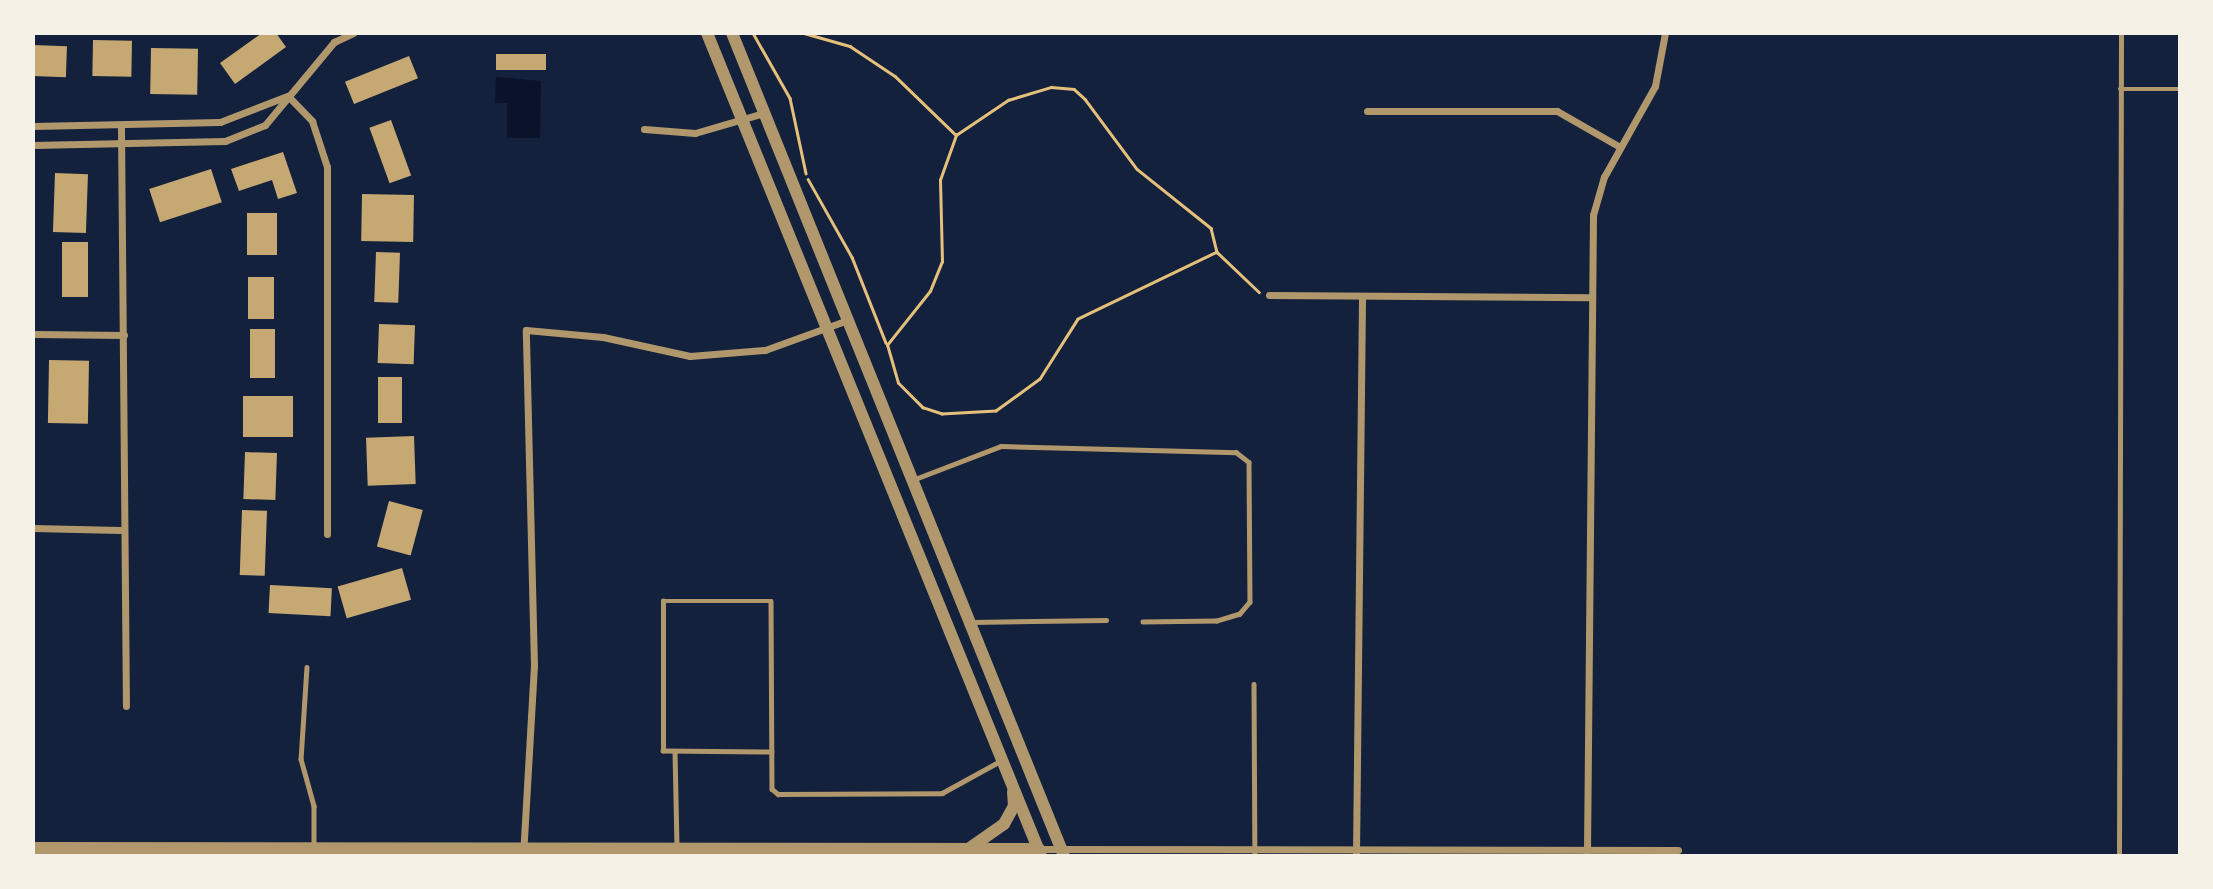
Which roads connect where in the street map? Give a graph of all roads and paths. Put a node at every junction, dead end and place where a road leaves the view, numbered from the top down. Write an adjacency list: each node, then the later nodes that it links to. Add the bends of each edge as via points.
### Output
1 (353, 33): 10 (street, via 334,42)
2 (707, 33): 13 (street)
3 (732, 33): 12 (street)
4 (753, 33): 29 (path, via 790,98 806,174 852,257)
5 (804, 33): 17 (path, via 850,46 884,68)
6 (1665, 33): 20 (street, via 1655,86)
7 (2121, 33): 8 (lane)
8 (2120, 89): 9 (lane); 55 (lane)
9 (2180, 89)
10 (288, 96): 15 (street, via 220,122); 19 (street, via 265,125 225,141); 33 (street, via 312,121 327,167)
11 (1367, 111): 20 (street, via 1557,111)
12 (764, 113): 13 (street); 25 (street)
13 (741, 119): 16 (street, via 695,133); 26 (street)
14 (33, 126): 15 (street)
15 (121, 127): 19 (street)
16 (644, 129)
17 (956, 135): 21 (path, via 1008,100 1052,87 1074,89 1137,169 1201,216); 29 (path, via 940,180 942,262 930,291)
18 (33, 145): 19 (street)
19 (121, 145): 28 (street)
20 (1620, 146): 24 (street, via 1593,215)
21 (1217, 252): 22 (path, via 1248,288); 29 (path, via 1079,318 1040,379 996,411 942,414 923,408 898,383)
22 (1269, 295): 23 (street)
23 (1362, 296): 24 (street); 54 (street)
24 (1590, 297): 50 (street)
25 (852, 319): 26 (street); 30 (street)
26 (825, 331): 42 (street); 49 (street, via 765,350 690,356 603,337 526,330 534,666)
27 (33, 334): 28 (street)
28 (124, 335): 32 (street)
29 (887, 345)
30 (912, 480): 35 (street); 36 (lane, via 1001,446 1236,452 1249,462 1250,603 1240,614 1217,621)
31 (33, 528): 32 (street)
32 (120, 530): 39 (street)
33 (327, 534)
34 (1106, 620): 35 (lane)
35 (972, 622): 52 (street)
36 (1143, 622)
37 (307, 667): 44 (lane, via 301,760 314,806)
38 (1254, 684): 53 (lane)
39 (127, 706)
40 (675, 751): 41 (lane); 41 (lane, via 663,751 663,600 771,601); 45 (lane)
41 (772, 752): 42 (lane, via 778,794 942,793)
42 (1003, 759): 43 (street)
43 (1012, 781): 47 (street, via 1014,806 1004,824); 51 (street)
44 (314, 847): 46 (street); 49 (street)
45 (677, 847): 47 (street); 49 (street)
46 (33, 848)
47 (967, 850): 51 (street)
48 (1678, 850): 50 (street)
49 (523, 851)
50 (1587, 852): 54 (street)
51 (1040, 853): 52 (street)
52 (1063, 853): 53 (street)
53 (1255, 853): 54 (street)
54 (1356, 854)
55 (2119, 856)

